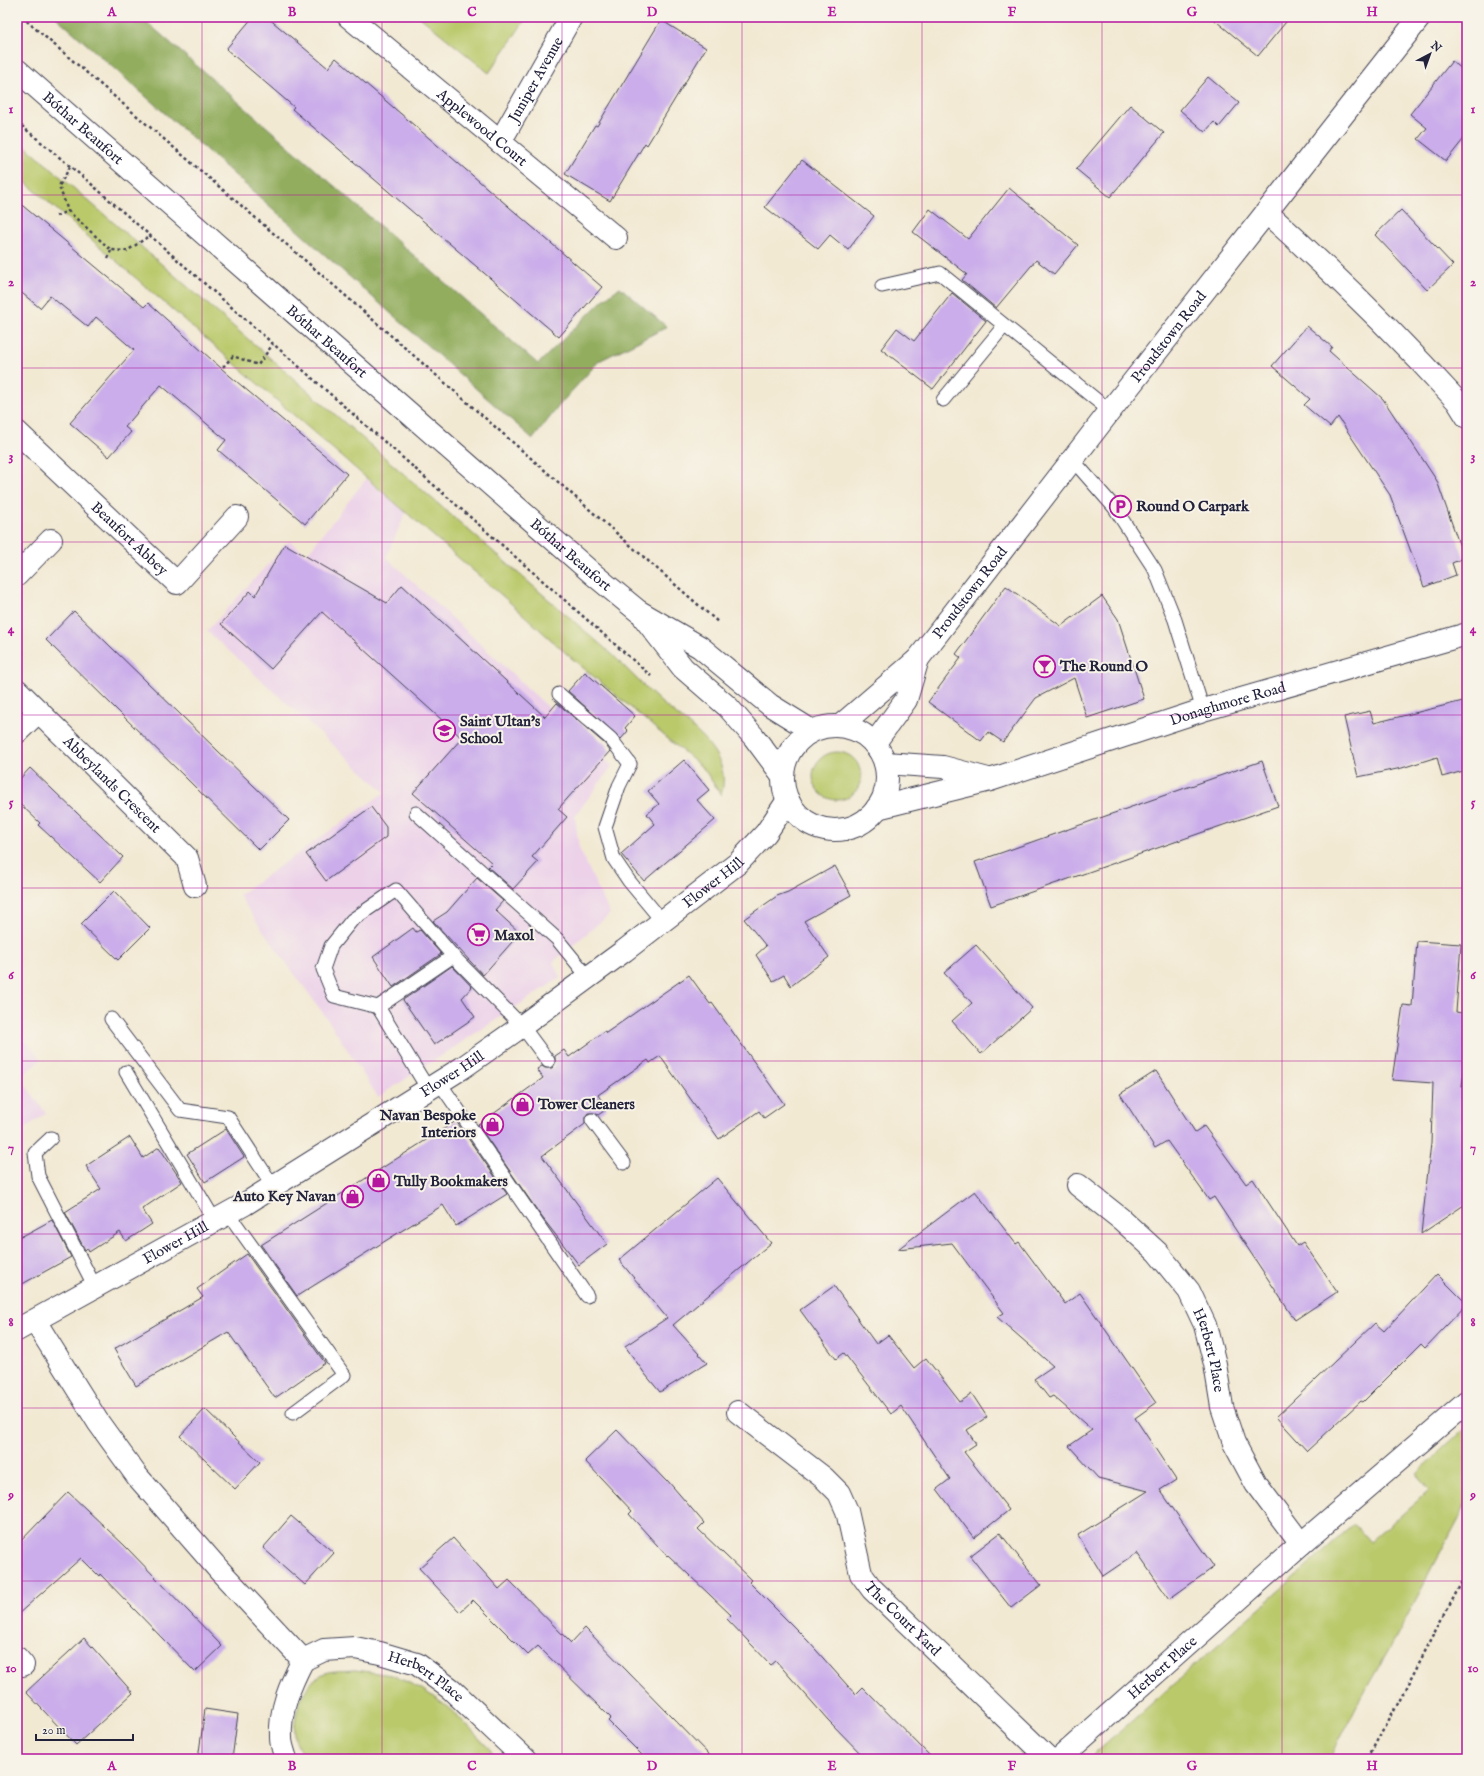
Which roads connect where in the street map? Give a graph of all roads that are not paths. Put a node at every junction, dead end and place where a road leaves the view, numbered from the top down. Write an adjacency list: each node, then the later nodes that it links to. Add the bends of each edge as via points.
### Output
1 (349, 17): 5 (main road, Applewood Court)
2 (571, 17): 5 (main road, Juniper Avenue)
3 (1420, 17): 6 (main road, Proudstown Road)
4 (17, 70): 18 (main road, Bóthar Beaufort, via 587,569)
5 (500, 142): 7 (main road, Applewood Court)
6 (1267, 213): 11 (main road, via 1328,268); 12 (main road, Proudstown Road)
7 (616, 238)
8 (882, 286): 9 (lane, via 940,273)
9 (1004, 326): 10 (lane); 12 (lane)
10 (943, 400)
11 (1464, 404)
12 (1110, 411): 14 (main road, Proudstown Road)
13 (17, 432): 15 (main road, Beaufort Abbey, via 177,583)
14 (1072, 459): 20 (main road, Proudstown Road); 23 (lane, via 1114,507 1155,570 1175,620)
15 (238, 517)
16 (51, 540): 17 (main road)
17 (17, 575)
18 (638, 610): 26 (main road, Bóthar Beaufort, via 700,647 770,705); 30 (main road, Bóthar Beaufort, via 683,668 728,707)
19 (1467, 634): 23 (main road, Donaghmore Road)
20 (918, 659): 25 (main road, Proudstown Road); 28 (main road, Proudstown Road, via 906,700)
21 (17, 690): 24 (main road, Abbeylands Crescent)
22 (559, 694): 36 (lane, via 610,739 630,764 619,786 605,827 614,859)
23 (1203, 710): 31 (main road, Donaghmore Road)
24 (39, 711): 27 (main road); 35 (main road, Abbeylands Crescent, via 187,858)
25 (840, 726): 26 (main road); 28 (main road, via 852,728)
26 (812, 731): 30 (main road, via 800,739 791,750 785,762)
27 (17, 732)
28 (874, 744): 29 (main road)
29 (885, 763): 31 (main road, via 943,767); 33 (main road, via 887,780 884,795)
30 (783, 776): 32 (main road)
31 (990, 780): 33 (main road, Donaghmore Road)
32 (788, 800): 33 (main road, via 803,819 825,829 837,830 860,824); 36 (main road, Flower Hill, via 766,833 738,863)
33 (877, 808)
34 (416, 814): 38 (lane, via 557,939)
35 (195, 886)
36 (663, 922): 38 (main road, Flower Hill)
37 (453, 956): 39 (lane); 39 (lane, via 396,890 352,920 331,946 323,969 334,996); 41 (lane)
38 (588, 977): 41 (main road, Flower Hill)
39 (378, 1007): 44 (lane)
40 (111, 1019): 49 (lane, via 180,1110 228,1117)
41 (522, 1026): 42 (lane); 44 (main road, Flower Hill)
42 (548, 1061)
43 (126, 1072): 50 (lane)
44 (434, 1086): 49 (main road, Flower Hill); 52 (lane)
45 (592, 1120): 47 (lane)
46 (51, 1138): 51 (lane, via 35,1153 38,1176)
47 (624, 1163)
48 (1078, 1185): 57 (main road, Herbert Place, via 1157,1252 1189,1291 1205,1325 1222,1407 1234,1443 1256,1484)
49 (274, 1186): 50 (main road, Flower Hill)
50 (222, 1217): 51 (main road, Flower Hill); 56 (lane, via 344,1375)
51 (95, 1287): 53 (main road, Flower Hill)
52 (587, 1296)
53 (26, 1326): 58 (main road, via 137,1476 220,1571)
54 (1467, 1402): 57 (main road, Herbert Place)
55 (738, 1412): 61 (main road, The Court Yard, via 824,1478 839,1493 847,1511 861,1574 872,1589)
56 (293, 1413)
57 (1301, 1544): 62 (main road, Herbert Place)
58 (303, 1660): 59 (main road, via 291,1682 283,1710 280,1738); 60 (main road, Herbert Place, via 324,1650 355,1648 417,1664 451,1689)
59 (286, 1759)
60 (525, 1759)
61 (1050, 1759)
62 (1059, 1759)

